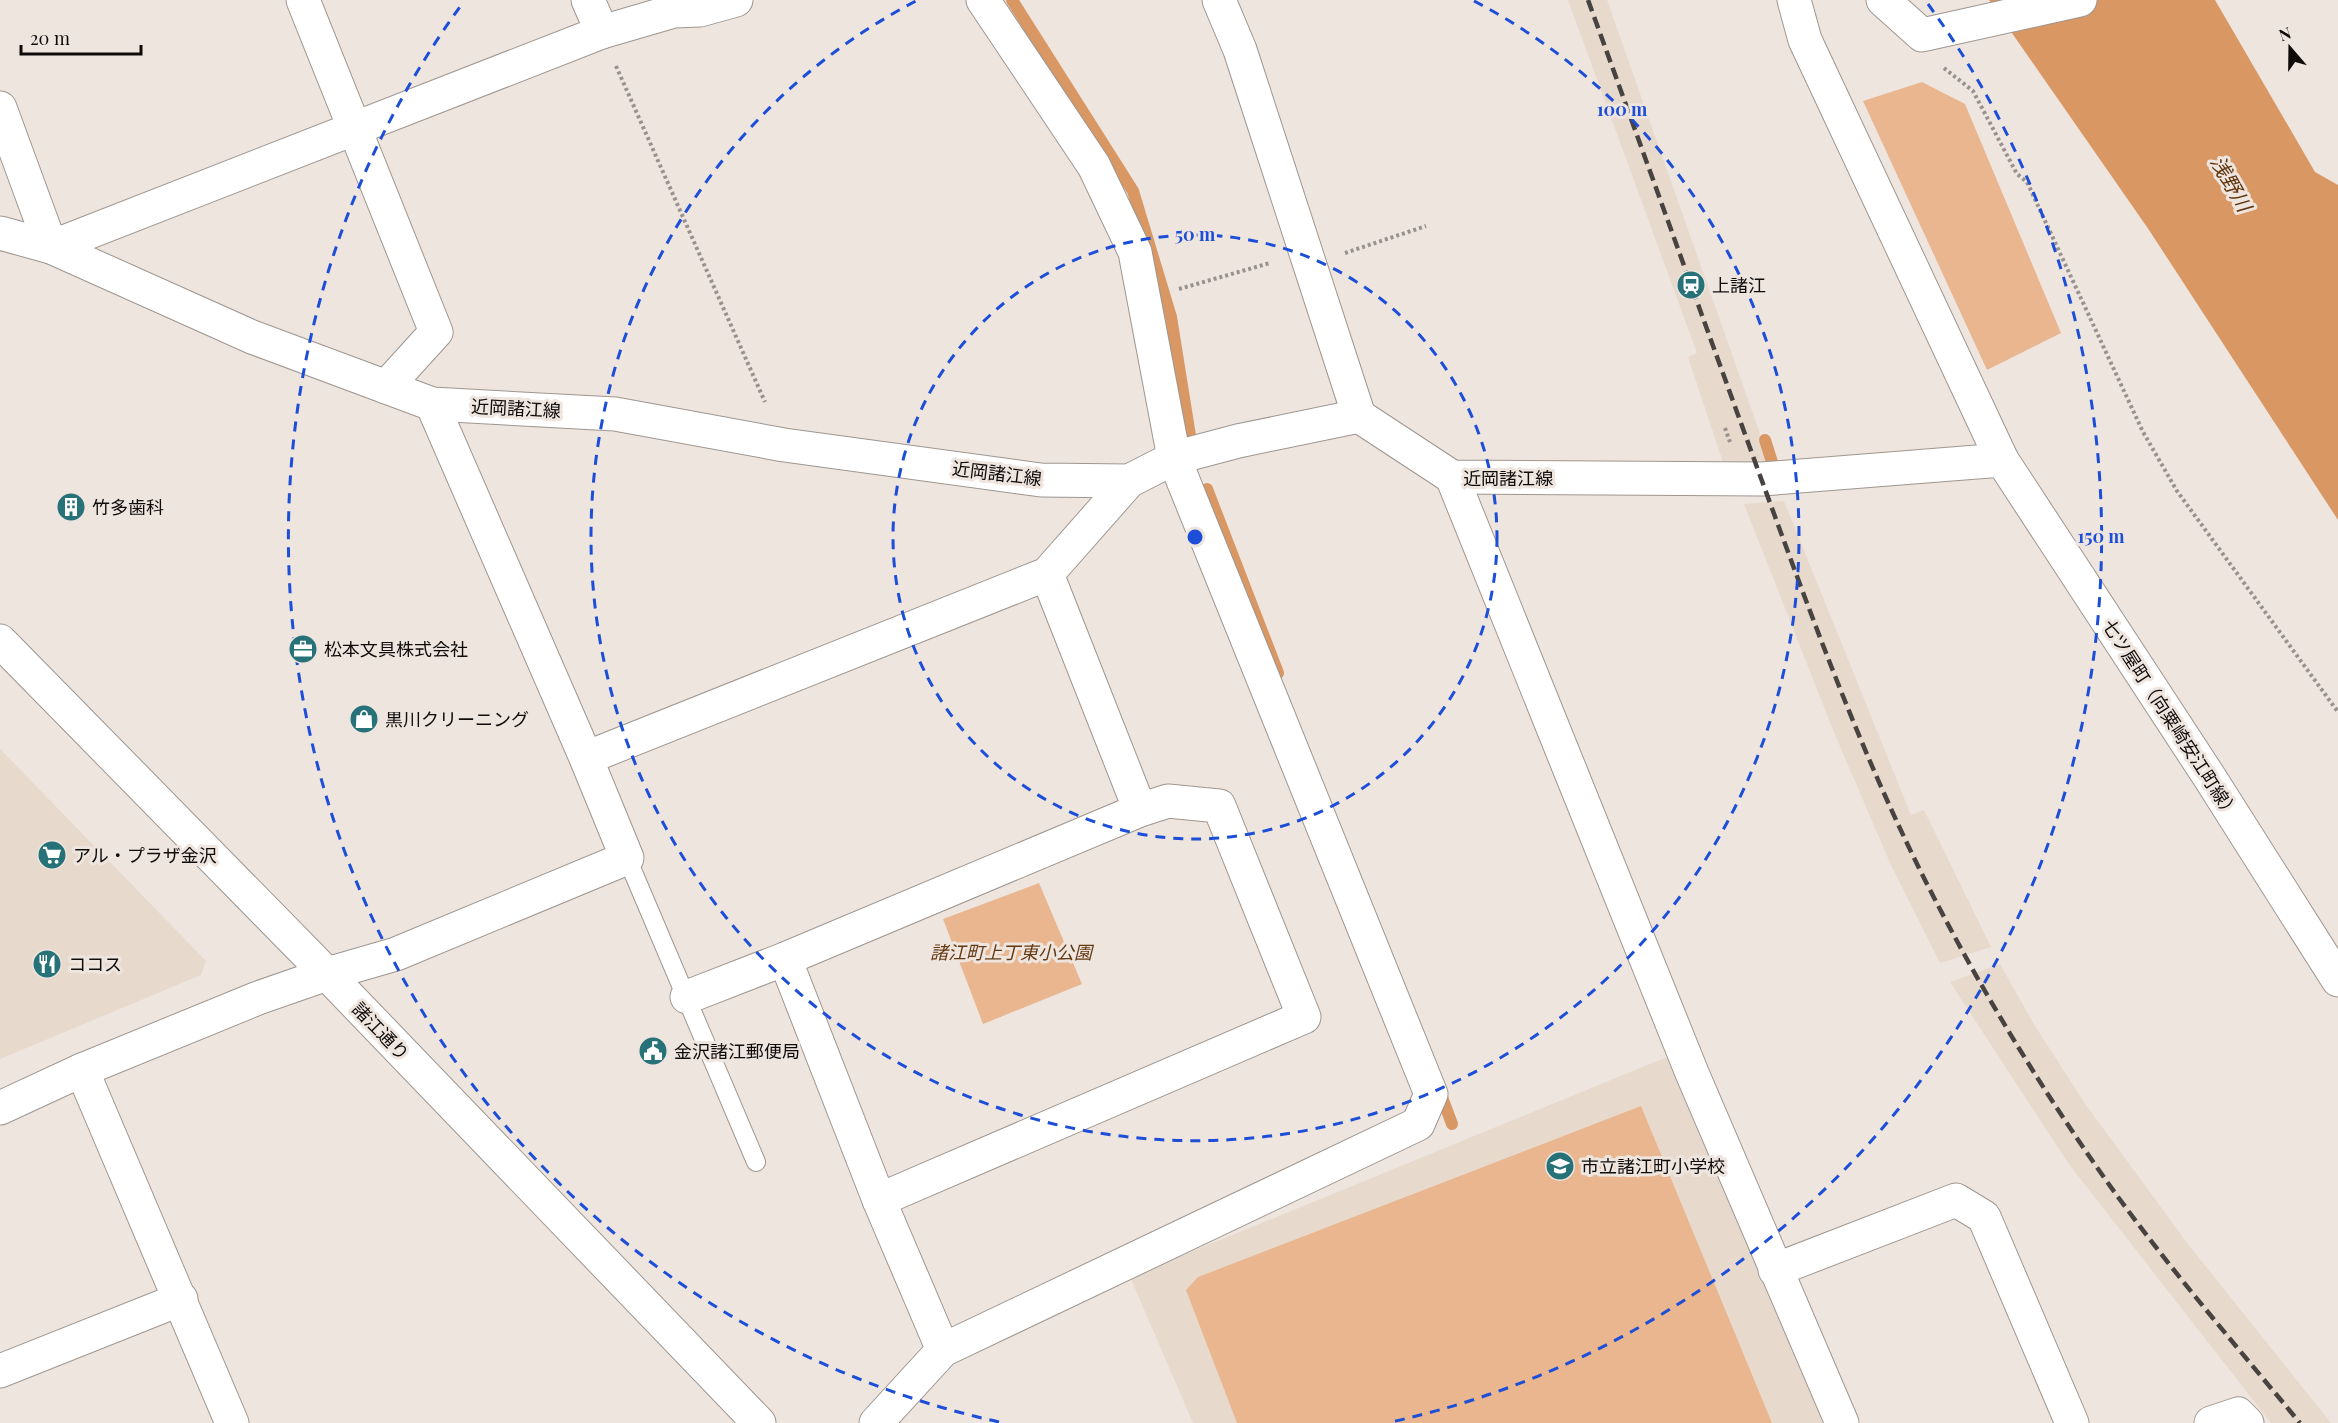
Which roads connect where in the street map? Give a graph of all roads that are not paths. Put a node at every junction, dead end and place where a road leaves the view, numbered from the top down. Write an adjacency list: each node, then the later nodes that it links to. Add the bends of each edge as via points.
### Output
1 (303, 0): 11 (street)
2 (588, 0): 9 (street)
3 (736, 0): 9 (street, via 700,10 674,11)
4 (983, 0): 17 (street, via 1095,166 1135,252)
5 (1219, 0): 16 (street, via 1240,50)
6 (1794, 0): 18 (street, 七ツ屋町（向粟崎安江町線）, via 1805,40)
7 (1883, 0): 8 (street, via 1922,35)
8 (2080, 0)
9 (602, 33): 11 (street)
10 (0, 108): 13 (street)
11 (356, 129): 13 (street); 14 (street, via 436,332)
12 (0, 233): 13 (street, 近岡諸江線)
13 (51, 247): 14 (street, 近岡諸江線, via 252,337)
14 (386, 387): 15 (street, 近岡諸江線)
15 (432, 404): 20 (street, 近岡諸江線, via 615,414 784,445 1041,480); 23 (street)
16 (1359, 416): 17 (street, 近岡諸江線); 19 (street, 近岡諸江線)
17 (1174, 458): 20 (street, 近岡諸江線); 36 (street, via 1431,1094 1418,1124)
18 (2002, 460): 19 (street, 近岡諸江線, via 1762,479); 28 (street, 七ツ屋町（向粟崎安江町線）)
19 (1452, 477): 34 (street)
20 (1129, 482): 21 (street)
21 (1047, 574): 23 (street); 24 (street)
22 (0, 641): 27 (street, 諸江通り)
23 (586, 758): 25 (street)
24 (1140, 810): 26 (street); 33 (street, via 1168,801 1219,806 1304,1017)
25 (627, 858): 27 (street, via 396,954); 29 (lane)
26 (785, 959): 29 (street); 33 (street)
27 (327, 974): 30 (street); 39 (street, 諸江通り)
28 (2338, 980)
29 (687, 997): 32 (lane)
30 (82, 1070): 31 (street); 35 (street)
31 (0, 1108)
32 (756, 1162)
33 (879, 1200): 36 (street)
34 (1775, 1270): 41 (street); 42 (street, via 1956,1200 1984,1217)
35 (181, 1299): 37 (street); 38 (street)
36 (943, 1350): 40 (street)
37 (0, 1371)
38 (232, 1423)
39 (759, 1423)
40 (876, 1423)
41 (1842, 1423)
42 (2072, 1423)
43 (2211, 1423): 44 (street, via 2238,1414)
44 (2247, 1423)

